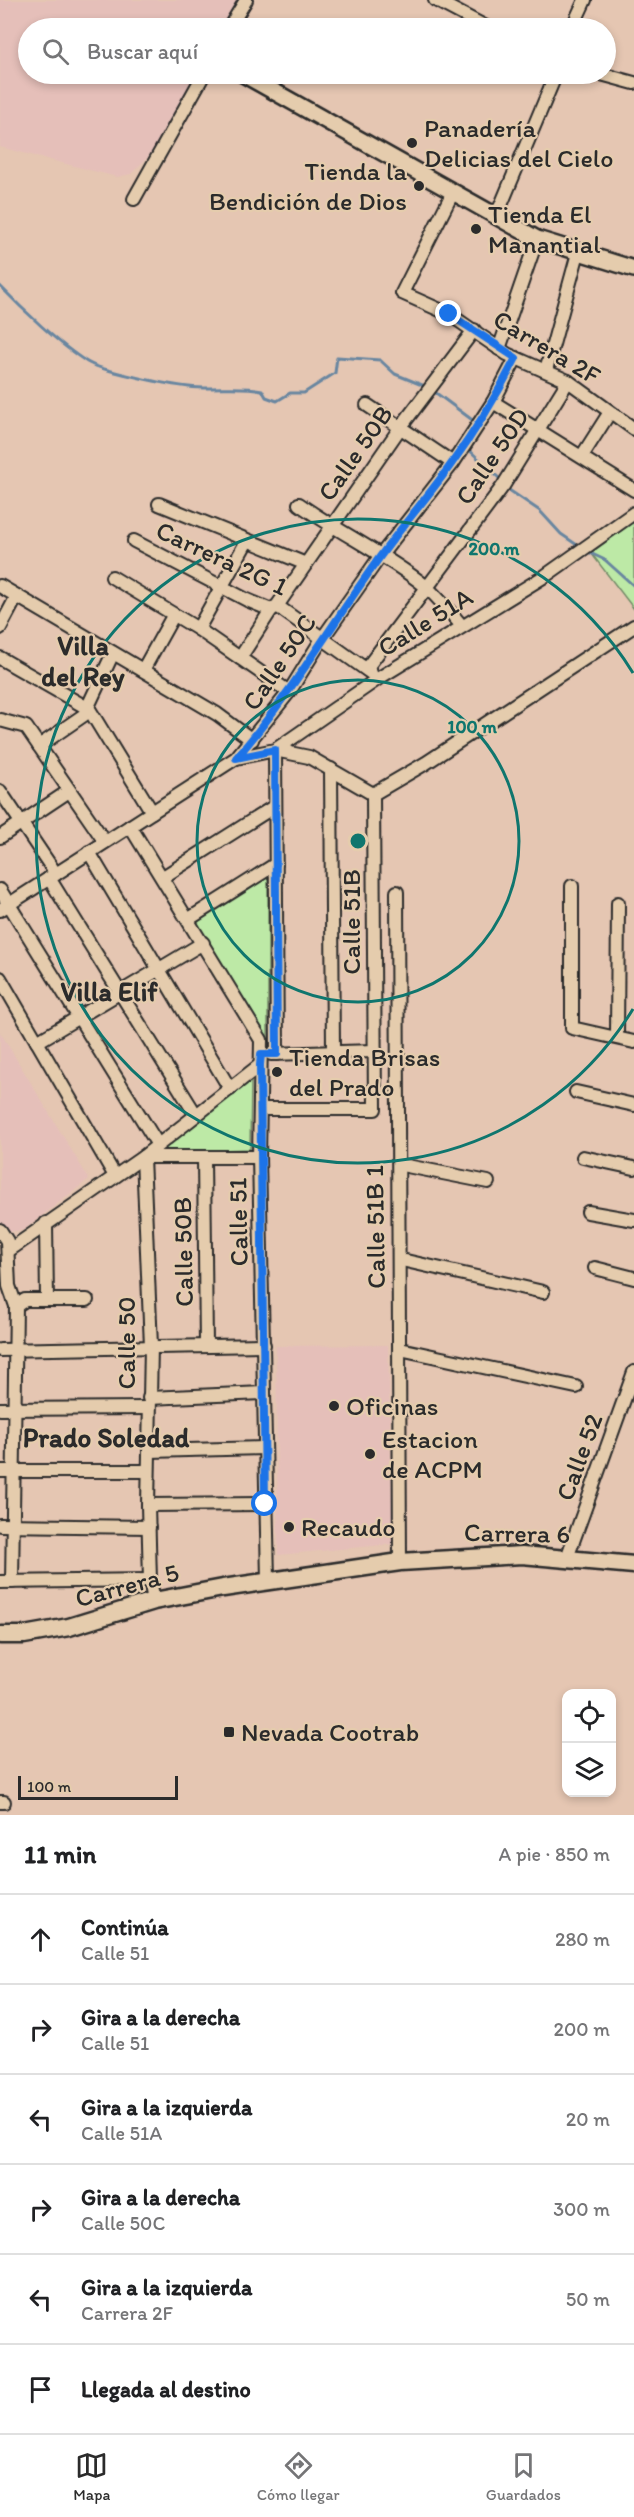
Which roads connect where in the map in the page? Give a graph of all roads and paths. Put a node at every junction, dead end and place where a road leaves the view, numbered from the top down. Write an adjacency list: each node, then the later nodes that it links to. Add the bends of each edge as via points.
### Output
1 (246, 0): 4 (street)
2 (435, 0): 5 (street)
3 (585, 0): 6 (street)
4 (236, 18)
5 (469, 18)
6 (577, 18)
7 (616, 78): 8 (street)
8 (634, 83)
9 (198, 84): 13 (street)
10 (261, 84): 12 (street)
11 (551, 84): 14 (street)
12 (453, 192): 14 (street); 18 (street, Carrera 2F, via 402,293)
13 (134, 199)
14 (496, 217): 15 (street)
15 (537, 239): 16 (street); 19 (street)
16 (578, 253): 17 (street); 21 (street)
17 (634, 269)
18 (474, 330): 19 (street, Carrera 2F); 26 (street, Calle 50B)
19 (499, 349): 20 (street, Carrera 2F)
20 (516, 358): 21 (street, Carrera 2F); 23 (street, Calle 50C)
21 (546, 370): 22 (street, Carrera 2F)
22 (567, 381): 25 (street, Carrera 2F); 27 (street, Calle 50D)
23 (493, 402): 27 (street); 30 (street, Calle 50C)
24 (368, 405): 26 (street)
25 (610, 412): 28 (street, Carrera 2F); 29 (street)
26 (400, 428): 30 (street); 35 (street, Calle 50B)
27 (537, 429): 29 (street); 43 (street, Calle 50D, via 503,486)
28 (634, 429)
29 (582, 456): 31 (street)
30 (453, 463): 38 (street, Calle 50C)
31 (634, 490)
32 (159, 504): 37 (street)
33 (299, 504): 35 (street)
34 (634, 513): 47 (street, Calle 51A, via 545,576)
35 (331, 526): 38 (street); 39 (street, Calle 50B)
36 (135, 541): 42 (street, Carrera 2G 1)
37 (247, 541): 39 (street); 42 (street)
38 (381, 555): 43 (street); 51 (street, Calle 50C)
39 (306, 564): 45 (street, Calle 50B)
40 (112, 577): 46 (street)
41 (0, 586): 44 (street)
42 (223, 586): 45 (street, Carrera 2G 1); 50 (street)
43 (425, 586): 47 (street); 55 (street, Calle 50D)
44 (17, 596): 49 (street); 52 (street)
45 (274, 608): 51 (street, Carrera 2G 1); 54 (street, Calle 50B)
46 (173, 616): 50 (street); 56 (street)
47 (462, 626): 57 (street, Calle 51A)
48 (634, 626): 68 (street, via 426,764)
49 (0, 628)
50 (198, 629): 54 (street)
51 (322, 639): 55 (street, Carrera 2G 1); 58 (street, Calle 50C)
52 (113, 653): 56 (street); 59 (street)
53 (0, 658): 59 (street)
54 (240, 658): 58 (street)
55 (366, 669): 57 (street, Carrera 2G 1)
56 (143, 670): 61 (street)
57 (379, 678): 63 (street, Calle 51A)
58 (289, 692): 61 (street, Calle 50C)
59 (89, 709): 62 (street); 70 (street)
60 (0, 720): 62 (street, via 26,727)
61 (252, 740): 64 (street, Calle 50C)
62 (39, 746): 67 (street)
63 (275, 750): 64 (street, Calle 51A); 65 (street, via 309,757); 69 (street)
64 (236, 758): 70 (street, Calle 50C)
65 (331, 769): 68 (street); 93 (street)
66 (0, 791): 71 (street)
67 (69, 791): 71 (street); 74 (street)
68 (373, 794): 94 (street, Calle 51B)
69 (275, 807): 76 (street); 78 (street)
70 (152, 812): 72 (street, Calle 50C)
71 (20, 822): 73 (street); 77 (street)
72 (130, 826): 74 (street, Calle 50C); 78 (street, Calle 51)
73 (0, 837)
74 (105, 842): 75 (street, Calle 50C)
75 (89, 852): 77 (street, Calle 50C); 86 (street)
76 (276, 864): 84 (street); 95 (street)
77 (52, 876): 83 (street, Calle 50C); 88 (street)
78 (163, 877): 84 (street, Calle 51)
79 (572, 886): 90 (street, via 572,1028)
80 (0, 890): 83 (street)
81 (397, 892): 126 (street, Calle 51B 1)
82 (618, 903): 90 (street)
83 (4, 907): 89 (street)
84 (189, 919): 85 (street, Calle 51)
85 (203, 943): 86 (street); 96 (street, Calle 51, via 261,1041)
86 (159, 970): 88 (street); 97 (street)
87 (0, 978): 91 (street)
88 (120, 992): 89 (street); 101 (street)
89 (78, 1017): 91 (street); 102 (street)
90 (617, 1037): 92 (street)
91 (37, 1042): 109 (street)
92 (634, 1042)
93 (333, 1051): 94 (street); 95 (street)
94 (375, 1051): 100 (street, Calle 51B, via 375,1109)
95 (277, 1054): 96 (street)
96 (261, 1059): 97 (street); 100 (street, Calle 51)
97 (230, 1089): 101 (street)
98 (576, 1092): 99 (street)
99 (634, 1105)
100 (260, 1109): 105 (street, Calle 51)
101 (196, 1115): 102 (street)
102 (158, 1145): 103 (street)
103 (143, 1157): 104 (street); 109 (street); 124 (street, Calle 50)
104 (204, 1157): 105 (street); 125 (street, Calle 50B)
105 (259, 1157): 123 (street, Calle 51)
106 (583, 1157): 108 (street)
107 (402, 1165): 110 (street)
108 (634, 1168)
109 (116, 1176): 113 (street)
110 (488, 1182)
111 (588, 1212): 112 (street)
112 (634, 1220)
113 (46, 1223): 115 (street); 120 (street)
114 (0, 1230): 115 (street)
115 (8, 1251): 122 (street, via 9,1286)
116 (406, 1261): 119 (street)
117 (595, 1268): 118 (street)
118 (634, 1278)
119 (543, 1292)
120 (46, 1300): 121 (street); 122 (street, via 25,1300)
121 (87, 1300)
122 (16, 1305): 128 (street)
123 (264, 1345): 125 (street); 131 (street, Calle 51)
124 (151, 1346): 125 (street); 128 (street); 132 (street, Calle 50)
125 (206, 1346)
126 (400, 1349): 130 (street); 146 (street, Calle 51B 1)
127 (0, 1350): 128 (street)
128 (17, 1350): 134 (street)
129 (634, 1372): 145 (street, Calle 52)
130 (576, 1387)
131 (264, 1393): 132 (street); 135 (street, Calle 51)
132 (149, 1403): 134 (street); 136 (street, Calle 50)
133 (0, 1409): 134 (street)
134 (15, 1409): 138 (street)
135 (264, 1448): 136 (street); 141 (street, Calle 51)
136 (150, 1451): 139 (street, Calle 50)
137 (0, 1471): 138 (street)
138 (15, 1471): 139 (street); 143 (street)
139 (148, 1471): 140 (street, Calle 50)
140 (148, 1504): 141 (street); 144 (street, Calle 50)
141 (265, 1504): 149 (street, Calle 51)
142 (0, 1525): 143 (street)
143 (14, 1525): 144 (street); 150 (street)
144 (149, 1527): 148 (street, Calle 50)
145 (567, 1558): 146 (main road, Carrera 6, via 522,1555); 147 (main road, Carrera 6)
146 (400, 1562): 149 (main road, Carrera 6)
147 (634, 1565)
148 (150, 1580): 150 (street, Carrera 5); 151 (street, Calle 50)
149 (268, 1580): 151 (main road, Carrera 5)
150 (6, 1582)
151 (154, 1601): 152 (main road, Carrera 5, via 69,1627)
152 (0, 1635)

